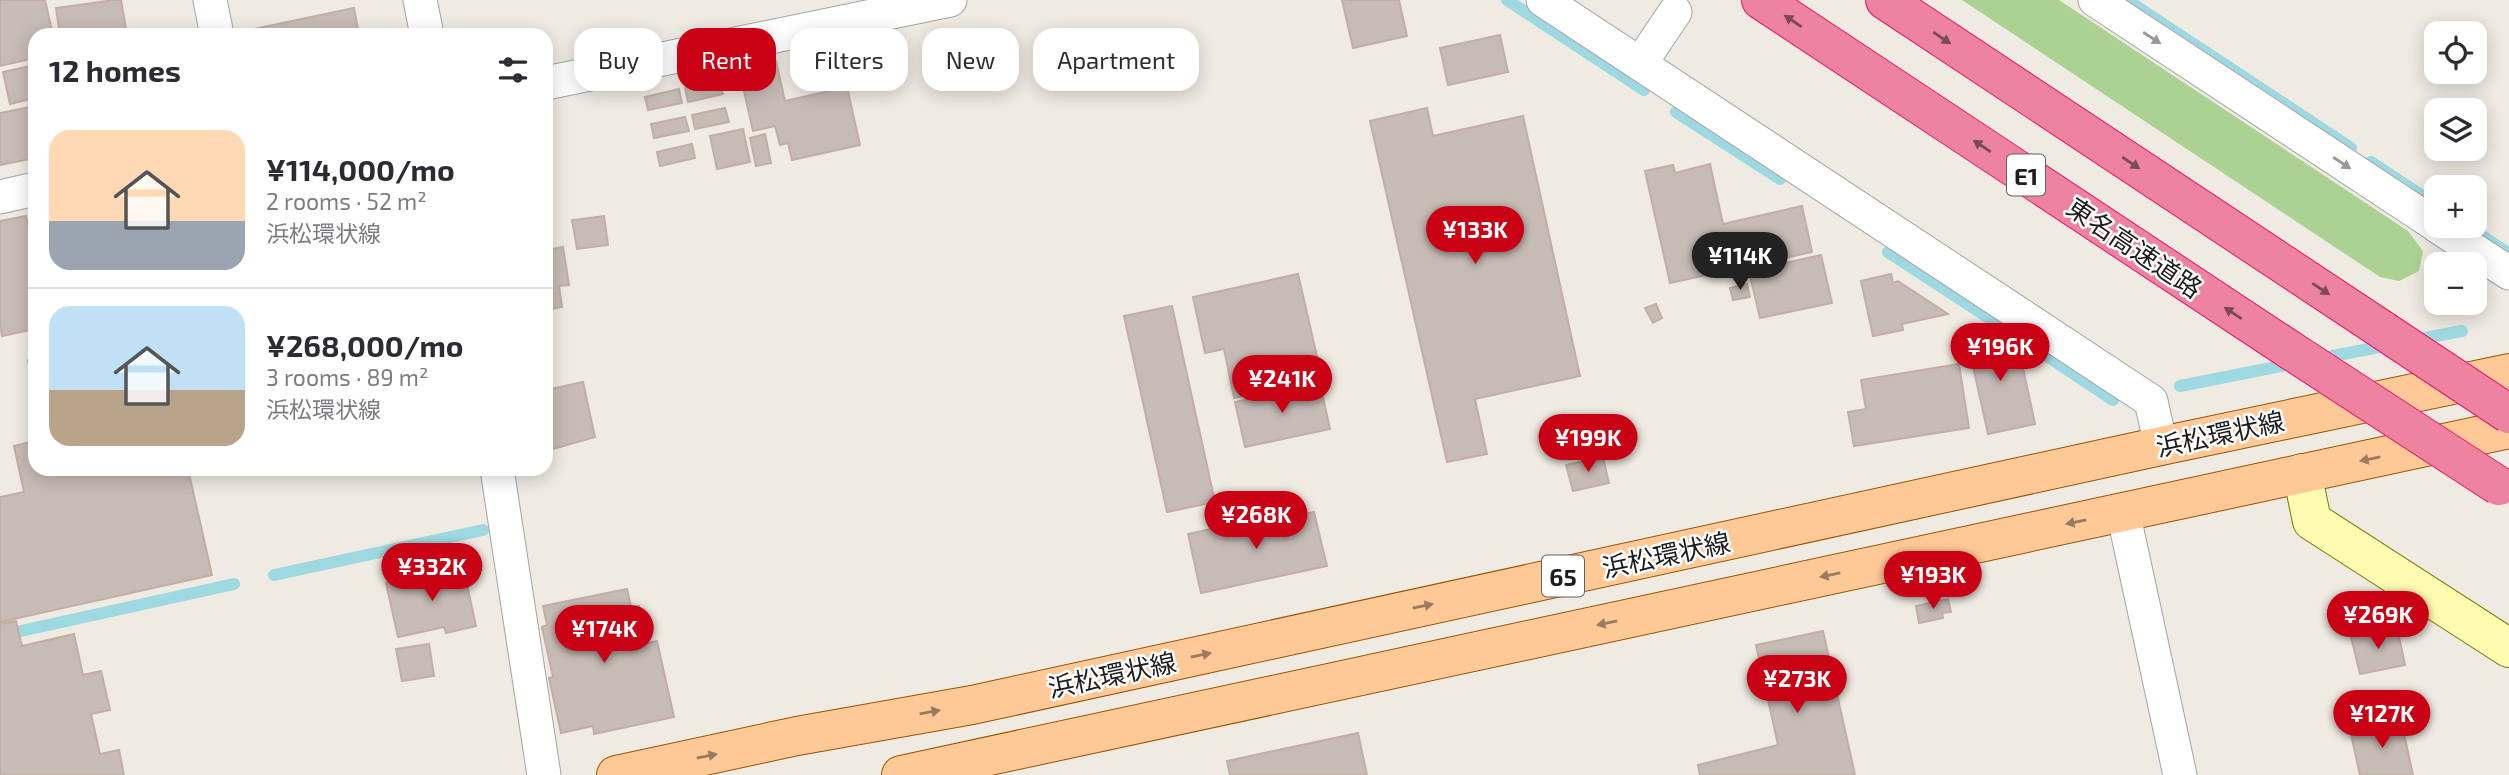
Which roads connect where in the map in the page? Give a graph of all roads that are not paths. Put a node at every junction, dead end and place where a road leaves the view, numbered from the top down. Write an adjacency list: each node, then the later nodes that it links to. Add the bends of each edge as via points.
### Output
1 (209, 0): 9 (street)
2 (420, 0): 10 (street)
3 (950, 0): 12 (street)
4 (1543, 0): 11 (street)
5 (1761, 0): 24 (highway, 東名高速道路 / E1, one-way to 5, bridge)
6 (1885, 0): 19 (highway, one-way to 19, bridge)
7 (2095, 0): 15 (street, one-way to 15)
8 (1675, 12): 11 (street)
9 (215, 28)
10 (426, 28)
11 (1640, 64): 21 (street, via 2151,401)
12 (553, 82)
13 (28, 191): 14 (street)
14 (0, 197)
15 (2424, 216)
16 (2456, 238): 17 (street)
17 (2509, 273)
18 (2509, 373): 21 (main road, 浜松環状線 / 65)
19 (2509, 414)
20 (2509, 429): 22 (main road, 浜松環状線 / 65, one-way to 22)
21 (2161, 446): 28 (main road, 浜松環状線 / 65, one-way to 21, via 972,705)
22 (2302, 473): 25 (main road, 浜松環状線 / 65); 26 (street, via 2312,521)
23 (498, 476): 27 (street)
24 (2504, 490)
25 (2123, 512): 29 (main road, 浜松環状線 / 65, one-way to 29); 30 (street)
26 (2509, 648)
27 (544, 775)
28 (616, 775)
29 (901, 775)
30 (2180, 775)

